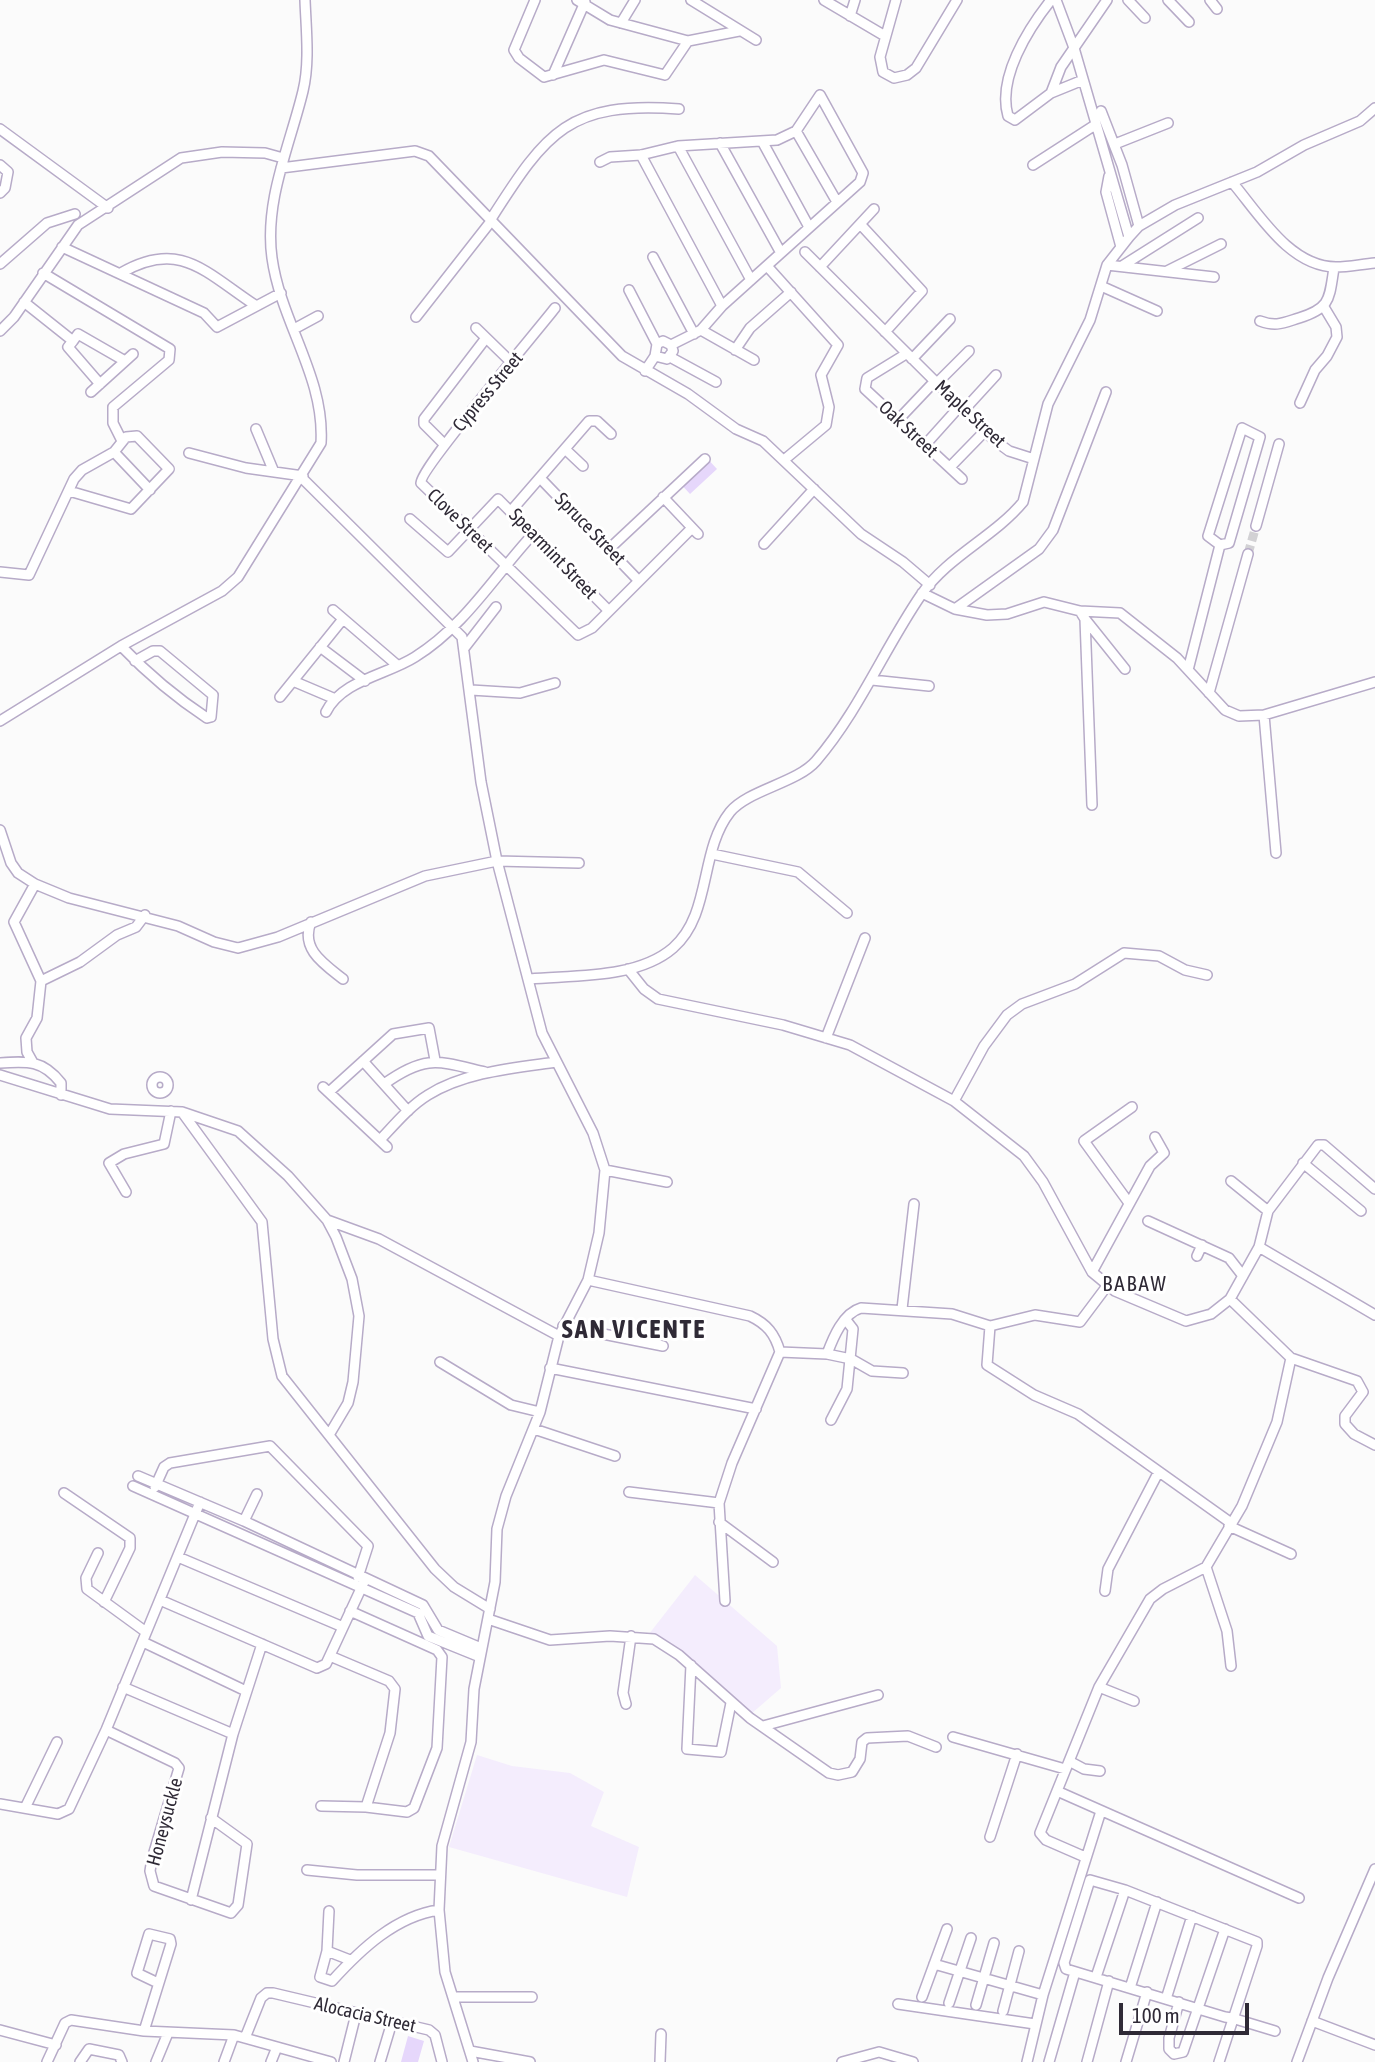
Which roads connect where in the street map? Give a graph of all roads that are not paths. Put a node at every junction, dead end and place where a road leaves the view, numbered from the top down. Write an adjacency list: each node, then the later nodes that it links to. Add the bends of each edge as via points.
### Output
1 (305, 0): 41 (street, via 304,89)
2 (535, 0): 25 (street, via 514,50 540,76)
3 (635, 0): 19 (street)
4 (691, 0): 20 (street)
5 (824, 0): 16 (street)
6 (855, 0): 16 (street)
7 (896, 0): 21 (street)
8 (957, 0): 21 (street, via 916,68 907,75 894,78 883,72 880,57)
9 (1053, 0): 24 (street); 27 (street, via 1023,43 1007,91 1008,117 1015,120)
10 (1107, 0): 24 (street)
11 (1129, 0): 17 (street)
12 (1168, 0): 18 (street)
13 (1210, 0): 15 (street)
14 (582, 2): 19 (street); 25 (street)
15 (1217, 9)
16 (850, 16): 21 (street)
17 (1145, 18)
18 (1189, 22)
19 (621, 23): 23 (street)
20 (739, 31): 22 (street); 23 (street)
21 (885, 36)
22 (756, 40)
23 (688, 41): 25 (street, via 665,75 604,60)
24 (1074, 48): 26 (street); 27 (street)
25 (553, 75)
26 (1083, 80): 27 (street); 32 (street)
27 (1051, 93)
28 (1375, 108): 44 (street, via 1360,121)
29 (679, 109): 52 (street, via 632,107 576,119 533,157)
30 (1101, 111): 37 (street)
31 (1168, 123): 37 (street)
32 (1095, 125): 43 (street); 47 (street)
33 (0, 129): 48 (street)
34 (796, 131): 35 (street); 46 (street); 46 (street, via 820,95 863,173 860,182)
35 (762, 141): 36 (street); 55 (street)
36 (720, 143): 38 (street); 61 (street)
37 (1115, 145): 54 (street)
38 (678, 146): 39 (street); 74 (street)
39 (640, 155): 40 (street); 81 (street)
40 (600, 162)
41 (282, 163): 48 (street, via 265,153 222,152 181,158); 52 (street, via 422,152); 78 (street, via 271,231)
42 (0, 165): 45 (street, via 8,172)
43 (1033, 165)
44 (1232, 182): 54 (street, via 1175,205); 69 (street, via 1294,253)
45 (0, 193)
46 (837, 202): 55 (street)
47 (1115, 204): 56 (street); 59 (street)
48 (108, 208): 58 (street, via 78,225)
49 (874, 209): 53 (street)
50 (75, 214): 64 (street, via 47,223)
51 (1198, 218): 67 (street)
52 (492, 220): 86 (street); 107 (street, via 622,356)
53 (861, 225): 68 (street); 93 (street, via 922,291)
54 (1139, 226): 56 (street)
55 (809, 227): 61 (street)
56 (1129, 237): 59 (street)
57 (1220, 244): 70 (street)
58 (62, 247): 71 (street); 72 (street)
59 (1121, 247): 65 (street)
60 (805, 252): 68 (street, Maple Street)
61 (781, 253): 66 (street)
62 (653, 257): 92 (street)
63 (1375, 263): 69 (street)
64 (0, 264)
65 (1107, 265): 67 (street); 75 (street)
66 (767, 266): 74 (street); 77 (street)
67 (1122, 266): 70 (street)
68 (820, 267): 93 (street, Maple Street)
69 (1334, 268): 82 (street)
70 (1167, 271): 73 (street)
71 (43, 273): 79 (street); 120 (street, via 170,349 169,360 113,407 113,423)
72 (121, 273): 80 (street, via 159,256 180,259); 80 (street, via 204,313 217,327)
73 (1214, 277)
74 (751, 280): 81 (street)
75 (1101, 286): 84 (street); 128 (street, via 1090,320 1048,404)
76 (629, 290): 96 (street)
77 (791, 292): 98 (street, via 750,328); 129 (street, via 838,347 821,375 829,408 826,425)
78 (281, 293): 80 (street); 90 (street)
79 (24, 302): 91 (street); 95 (street)
80 (255, 305)
81 (722, 306): 92 (street)
82 (1324, 307): 88 (street, via 1282,325); 114 (street, via 1337,337)
83 (555, 308): 106 (street, Cypress Street)
84 (1157, 311)
85 (318, 316): 90 (street)
86 (416, 317)
87 (950, 319): 102 (street)
88 (1260, 321)
89 (476, 328): 94 (street)
90 (294, 329): 134 (street, via 323,420 321,443)
91 (0, 331)
92 (697, 332): 97 (street); 98 (street)
93 (885, 332): 102 (street, Maple Street)
94 (486, 338): 106 (street); 121 (street, via 424,419)
95 (72, 341): 105 (street, via 78,334); 111 (street, via 68,346)
96 (657, 344): 97 (street); 101 (street)
97 (671, 345): 103 (street)
98 (735, 350): 104 (street)
99 (969, 351): 110 (street)
100 (133, 354): 105 (street)
101 (655, 356): 103 (street, via 661,360); 107 (street)
102 (909, 356): 110 (street, Maple Street); 116 (street, Oak Street, via 864,381 865,389)
103 (670, 357): 109 (street)
104 (754, 360)
105 (125, 361): 111 (street)
106 (512, 363): 121 (street, Cypress Street)
107 (645, 370): 129 (street, via 736,429 763,441)
108 (996, 375): 115 (street)
109 (716, 383)
110 (935, 383): 115 (street, Maple Street); 116 (street)
111 (100, 384): 112 (street)
112 (92, 392)
113 (1107, 392): 156 (street, via 1053,530 1039,549)
114 (1300, 403)
115 (962, 408): 118 (street, Maple Street); 123 (street)
116 (898, 420): 123 (street, Oak Street)
117 (256, 429): 132 (street)
118 (985, 431): 128 (street, Maple Street, via 1009,451); 131 (street)
119 (611, 434): 124 (street, via 591,420)
120 (122, 440): 125 (street); 137 (street, via 137,436 168,467)
121 (444, 444): 133 (street, Cypress Street)
122 (1279, 444): 143 (street)
123 (925, 445): 131 (street, Oak Street)
124 (565, 449): 130 (street); 135 (street)
125 (114, 452): 137 (street); 139 (street, via 82,470)
126 (189, 453): 132 (street)
127 (705, 459): 140 (street)
128 (1034, 459): 153 (street, via 1023,502 1014,513 962,552)
129 (784, 460): 138 (street)
130 (583, 466)
131 (950, 467): 136 (street, Oak Street)
132 (274, 472): 134 (street)
133 (421, 475): 144 (street, Clove Street, via 424,486)
134 (303, 477): 161 (street); 162 (street, via 230,584)
135 (540, 478): 141 (street); 148 (street, Spruce Street)
136 (962, 479)
137 (150, 489): 139 (street, via 134,508 126,510)
138 (814, 489): 146 (street); 153 (street, via 861,534)
139 (69, 491): 151 (street, via 29,575)
140 (663, 497): 148 (street); 152 (street, via 695,531)
141 (511, 511): 144 (street, Spearmint Street, via 496,500); 145 (street, Spearmint Street)
142 (410, 519): 144 (street, via 446,552)
143 (1256, 526)
144 (468, 530): 150 (street, Clove Street)
145 (534, 533): 150 (street); 158 (street, Spearmint Street)
146 (764, 544)
147 (1220, 545): 147 (street, via 1208,536 1242,428 1260,437 1229,543); 168 (street)
148 (609, 549): 152 (street, Spruce Street)
149 (1248, 554): 176 (street)
150 (505, 564): 158 (street, Clove Street, via 578,635); 161 (street)
151 (0, 572)
152 (639, 581): 158 (street)
153 (930, 585): 154 (street)
154 (922, 593): 156 (street); 169 (street)
155 (496, 607): 163 (street)
156 (955, 609): 159 (street, via 1007,614 1044,602)
157 (333, 610): 160 (street)
158 (608, 611)
159 (1082, 615): 167 (street); 168 (street, via 1120,613); 182 (street)
160 (343, 619): 164 (street); 166 (street)
161 (456, 627): 163 (street); 166 (street)
162 (121, 646): 165 (street); 181 (street)
163 (465, 647): 175 (street)
164 (320, 648): 170 (street); 171 (street)
165 (135, 661): 165 (street, via 169,693 211,717 214,695 160,651)
166 (397, 665): 171 (street)
167 (1125, 669)
168 (1188, 670): 176 (street)
169 (872, 680): 174 (street); 184 (street, via 814,763 731,810)
170 (293, 681): 177 (street); 178 (street)
171 (365, 681): 178 (street)
172 (1375, 682): 180 (street)
173 (555, 683): 175 (street, via 520,693)
174 (929, 686)
175 (471, 690): 186 (street, via 481,782)
176 (1209, 693): 180 (street, via 1225,710 1239,716)
177 (280, 697)
178 (333, 698): 179 (street)
179 (326, 712)
180 (1264, 715): 185 (street)
181 (0, 721)
182 (1092, 805)
183 (0, 830): 188 (street, via 11,863)
184 (712, 853): 189 (street, via 798,872); 193 (street, via 694,919 674,947)
185 (1276, 853)
186 (497, 861): 187 (street); 191 (street, via 425,876); 196 (street)
187 (579, 863)
188 (35, 884): 190 (street, via 69,898); 197 (street, via 14,922)
189 (847, 913)
190 (145, 915): 191 (street, via 238,948); 197 (street, via 136,927)
191 (311, 922): 195 (street, via 307,930 312,952)
192 (865, 938): 198 (street)
193 (628, 969): 196 (street); 198 (street, via 657,999)
194 (1207, 975): 209 (street, via 1185,970 1160,956 1124,953 1075,984 1022,1004 1007,1015)
195 (343, 979)
196 (530, 979): 202 (street, via 542,1033)
197 (40, 981): 200 (street, via 37,1018 26,1038)
198 (827, 1038): 209 (street, via 850,1045)
199 (435, 1060): 201 (street, via 428,1028 393,1034); 204 (street); 206 (street, via 408,1068)
200 (32, 1061): 203 (street); 208 (street, via 46,1066 59,1079)
201 (363, 1061): 206 (street); 213 (street, via 326,1089 383,1143)
202 (556, 1062): 204 (street); 217 (street, via 593,1133)
203 (0, 1063)
204 (487, 1072): 213 (street, via 431,1093)
205 (0, 1075): 208 (street)
206 (384, 1084): 213 (street)
207 (160, 1093): 211 (street)
208 (61, 1096): 211 (street, via 110,1109)
209 (954, 1101): 231 (street, via 1024,1156)
210 (1132, 1107): 222 (street, via 1084,1141)
211 (160, 1110): 212 (street)
212 (171, 1111): 214 (street); 221 (street, via 164,1144 124,1154 109,1163)
213 (408, 1111)
214 (183, 1112): 226 (street, via 238,1131 266,1153); 253 (street, via 262,1222 273,1339 282,1376)
215 (1155, 1137): 222 (street, via 1164,1153 1150,1166)
216 (1303, 1163): 220 (street, via 1321,1144); 224 (street); 225 (street)
217 (606, 1170): 219 (street); 233 (street)
218 (1231, 1181): 224 (street)
219 (667, 1182)
220 (1375, 1189)
221 (126, 1192)
222 (1129, 1203): 231 (street)
223 (914, 1204): 236 (street)
224 (1268, 1211): 229 (street)
225 (1361, 1211)
226 (327, 1220): 240 (street, via 379,1239); 253 (street, via 352,1279 359,1316 348,1403)
227 (1148, 1221): 228 (street)
228 (1202, 1245): 230 (street); 232 (street, via 1229,1258)
229 (1259, 1247): 232 (street); 237 (street)
230 (1197, 1256)
231 (1092, 1272): 234 (street)
232 (1243, 1276): 235 (street)
233 (588, 1280): 240 (street); 242 (street, via 750,1315 770,1330)
234 (1107, 1286): 235 (street, via 1186,1321 1211,1314); 239 (street, via 1080,1322 1035,1315)
235 (1230, 1299): 244 (street)
236 (902, 1309): 238 (street, via 861,1308); 239 (street, via 952,1314)
237 (1375, 1315)
238 (846, 1320): 243 (street); 245 (street, via 853,1329)
239 (990, 1326): 256 (street, via 987,1365 1034,1395 1078,1414)
240 (561, 1331): 241 (street); 247 (street)
241 (663, 1346)
242 (780, 1352): 243 (street); 249 (street)
243 (827, 1354): 245 (street)
244 (1291, 1358): 254 (street, via 1362,1385 1363,1392 1345,1416 1345,1424); 269 (street, via 1277,1422)
245 (850, 1359): 248 (street, via 872,1371); 251 (street, via 847,1389)
246 (440, 1362): 250 (street, via 511,1405)
247 (550, 1368): 249 (street); 250 (street)
248 (903, 1373)
249 (756, 1409): 265 (street)
250 (540, 1412): 252 (street)
251 (831, 1420)
252 (534, 1429): 255 (street); 282 (street, via 497,1529)
253 (329, 1435): 282 (street, via 435,1569)
254 (1375, 1446)
255 (615, 1456)
256 (1158, 1473): 269 (street); 277 (street, via 1108,1569)
257 (138, 1476): 258 (street)
258 (156, 1483): 263 (street); 264 (street); 275 (street, via 170,1463 270,1446 365,1542 368,1550)
259 (133, 1486): 263 (street)
260 (629, 1492): 265 (street)
261 (64, 1493): 280 (street, via 130,1538 130,1548)
262 (257, 1494): 267 (street)
263 (152, 1495): 266 (street)
264 (200, 1502): 266 (street); 267 (street)
265 (719, 1503): 268 (street)
266 (195, 1514): 272 (street); 276 (street)
267 (244, 1521): 275 (street)
268 (719, 1522): 273 (street); 279 (street)
269 (1230, 1524): 271 (street); 274 (street)
270 (98, 1553): 280 (street, via 86,1584 91,1594)
271 (1291, 1554)
272 (178, 1557): 278 (street); 283 (street)
273 (773, 1562)
274 (1206, 1567): 291 (street, via 1227,1631); 293 (street, via 1150,1599)
275 (362, 1576): 276 (street); 288 (street, via 423,1605 438,1630)
276 (358, 1586): 281 (street); 288 (street, via 419,1614 432,1639)
277 (1105, 1591)
278 (160, 1600): 284 (street); 287 (street)
279 (725, 1601)
280 (104, 1602): 284 (street)
281 (350, 1611): 283 (street); 311 (street, via 437,1650 442,1657 437,1748 414,1808 404,1812)
282 (489, 1614): 285 (street, via 550,1640); 288 (street)
283 (343, 1627): 289 (street)
284 (146, 1632): 286 (street)
285 (631, 1636): 290 (street, via 664,1643); 298 (street, via 623,1693)
286 (143, 1642): 292 (street); 294 (street)
287 (262, 1644): 289 (street, via 317,1668); 294 (street)
288 (480, 1652): 319 (street, via 471,1742 447,1821)
289 (330, 1656): 311 (street, via 389,1681 395,1689 390,1733)
290 (691, 1665): 297 (street); 297 (street, via 687,1749 721,1752)
291 (1231, 1666)
292 (123, 1687): 300 (street); 301 (street)
293 (1099, 1687): 296 (street); 306 (street)
294 (246, 1691): 301 (street)
295 (878, 1695): 299 (street)
296 (1134, 1702)
297 (731, 1703): 299 (street)
298 (626, 1704)
299 (763, 1726): 304 (street, via 828,1773 838,1775 857,1768 859,1748 867,1738 908,1736)
300 (106, 1730): 312 (street, via 67,1812); 322 (street, Honeysuckle, via 179,1768 150,1871 154,1886)
301 (233, 1734): 314 (street)
302 (953, 1737): 305 (street)
303 (57, 1742): 312 (street)
304 (936, 1747)
305 (1017, 1754): 306 (street); 315 (street)
306 (1067, 1765): 307 (street); 308 (street)
307 (1100, 1771)
308 (1057, 1791): 313 (street); 316 (street, via 1041,1836)
309 (0, 1804): 312 (street)
310 (321, 1805): 311 (street)
311 (366, 1807)
312 (24, 1808)
313 (1101, 1811): 316 (street); 321 (street)
314 (211, 1818): 322 (street); 322 (street, Honeysuckle, via 247,1844 238,1905 226,1913)
315 (990, 1837)
316 (1085, 1857): 344 (street)
317 (307, 1870): 319 (street)
318 (1375, 1870): 357 (street)
319 (440, 1875): 324 (street)
320 (1125, 1890): 323 (street); 336 (street, via 1094,1879 1088,1882 1064,1963); 338 (street)
321 (1299, 1898)
322 (191, 1900)
323 (1157, 1902): 326 (street); 342 (street)
324 (439, 1910): 333 (street, via 401,1920); 345 (street, via 445,1972)
325 (329, 1911): 331 (street)
326 (1192, 1916): 328 (street); 348 (street)
327 (947, 1928): 334 (street)
328 (1225, 1929): 353 (street); 356 (street, via 1257,1944)
329 (971, 1938): 335 (street)
330 (994, 1943): 337 (street)
331 (327, 1951): 333 (street); 333 (street, via 320,1977 332,1981)
332 (1019, 1951): 341 (street)
333 (350, 1960)
334 (934, 1964): 335 (street); 347 (street)
335 (961, 1971): 337 (street); 350 (street)
336 (1075, 1972): 338 (street); 387 (street)
337 (984, 1978): 341 (street); 352 (street)
338 (1096, 1978): 339 (street)
339 (1109, 1981): 342 (street); 388 (street)
340 (158, 1983): 340 (street, via 137,1973 149,1934 171,1941); 361 (street)
341 (1011, 1986): 344 (street); 354 (street)
342 (1130, 1988): 343 (street)
343 (1147, 1993): 348 (street); 389 (street)
344 (1043, 1995): 359 (street)
345 (453, 1997): 346 (street); 370 (street)
346 (532, 1997)
347 (922, 1997)
348 (1166, 1998): 349 (street)
349 (1179, 2002): 353 (street); 353 (street, via 1168,2038 1174,2054 1183,2052)
350 (949, 2003)
351 (898, 2004): 359 (street)
352 (976, 2005)
353 (1199, 2009): 356 (street)
354 (1003, 2011)
355 (356, 2014): 358 (street, Alocacia Street); 366 (street, Alocacia Street, via 267,1993); 378 (street)
356 (1232, 2018): 362 (street); 390 (street)
357 (1312, 2021): 368 (street); 391 (street)
358 (392, 2022): 379 (street); 380 (street, Alocacia Street, via 434,2033)
359 (1035, 2024): 386 (street)
360 (0, 2030): 367 (street)
361 (144, 2031): 363 (street); 367 (street, via 71,2020 65,2023)
362 (1275, 2031)
363 (168, 2033): 365 (street); 374 (street)
364 (661, 2034): 383 (street)
365 (234, 2035): 366 (street); 375 (street)
366 (245, 2038): 369 (street)
367 (56, 2045): 371 (street)
368 (1375, 2045)
369 (277, 2046): 376 (street); 377 (street)
370 (470, 2051): 381 (street); 382 (street)
371 (47, 2062)
372 (80, 2062): 373 (street, via 86,2050 119,2055)
373 (122, 2062)
374 (156, 2062)
375 (224, 2062)
376 (271, 2062)
377 (331, 2062)
378 (344, 2062)
379 (380, 2062)
380 (442, 2062)
381 (473, 2062)
382 (530, 2062)
383 (660, 2062)
384 (842, 2062): 385 (street, via 879,2052)
385 (913, 2062)
386 (1027, 2062)
387 (1049, 2062)
388 (1087, 2062)
389 (1126, 2062)
390 (1219, 2062)
391 (1297, 2062)

